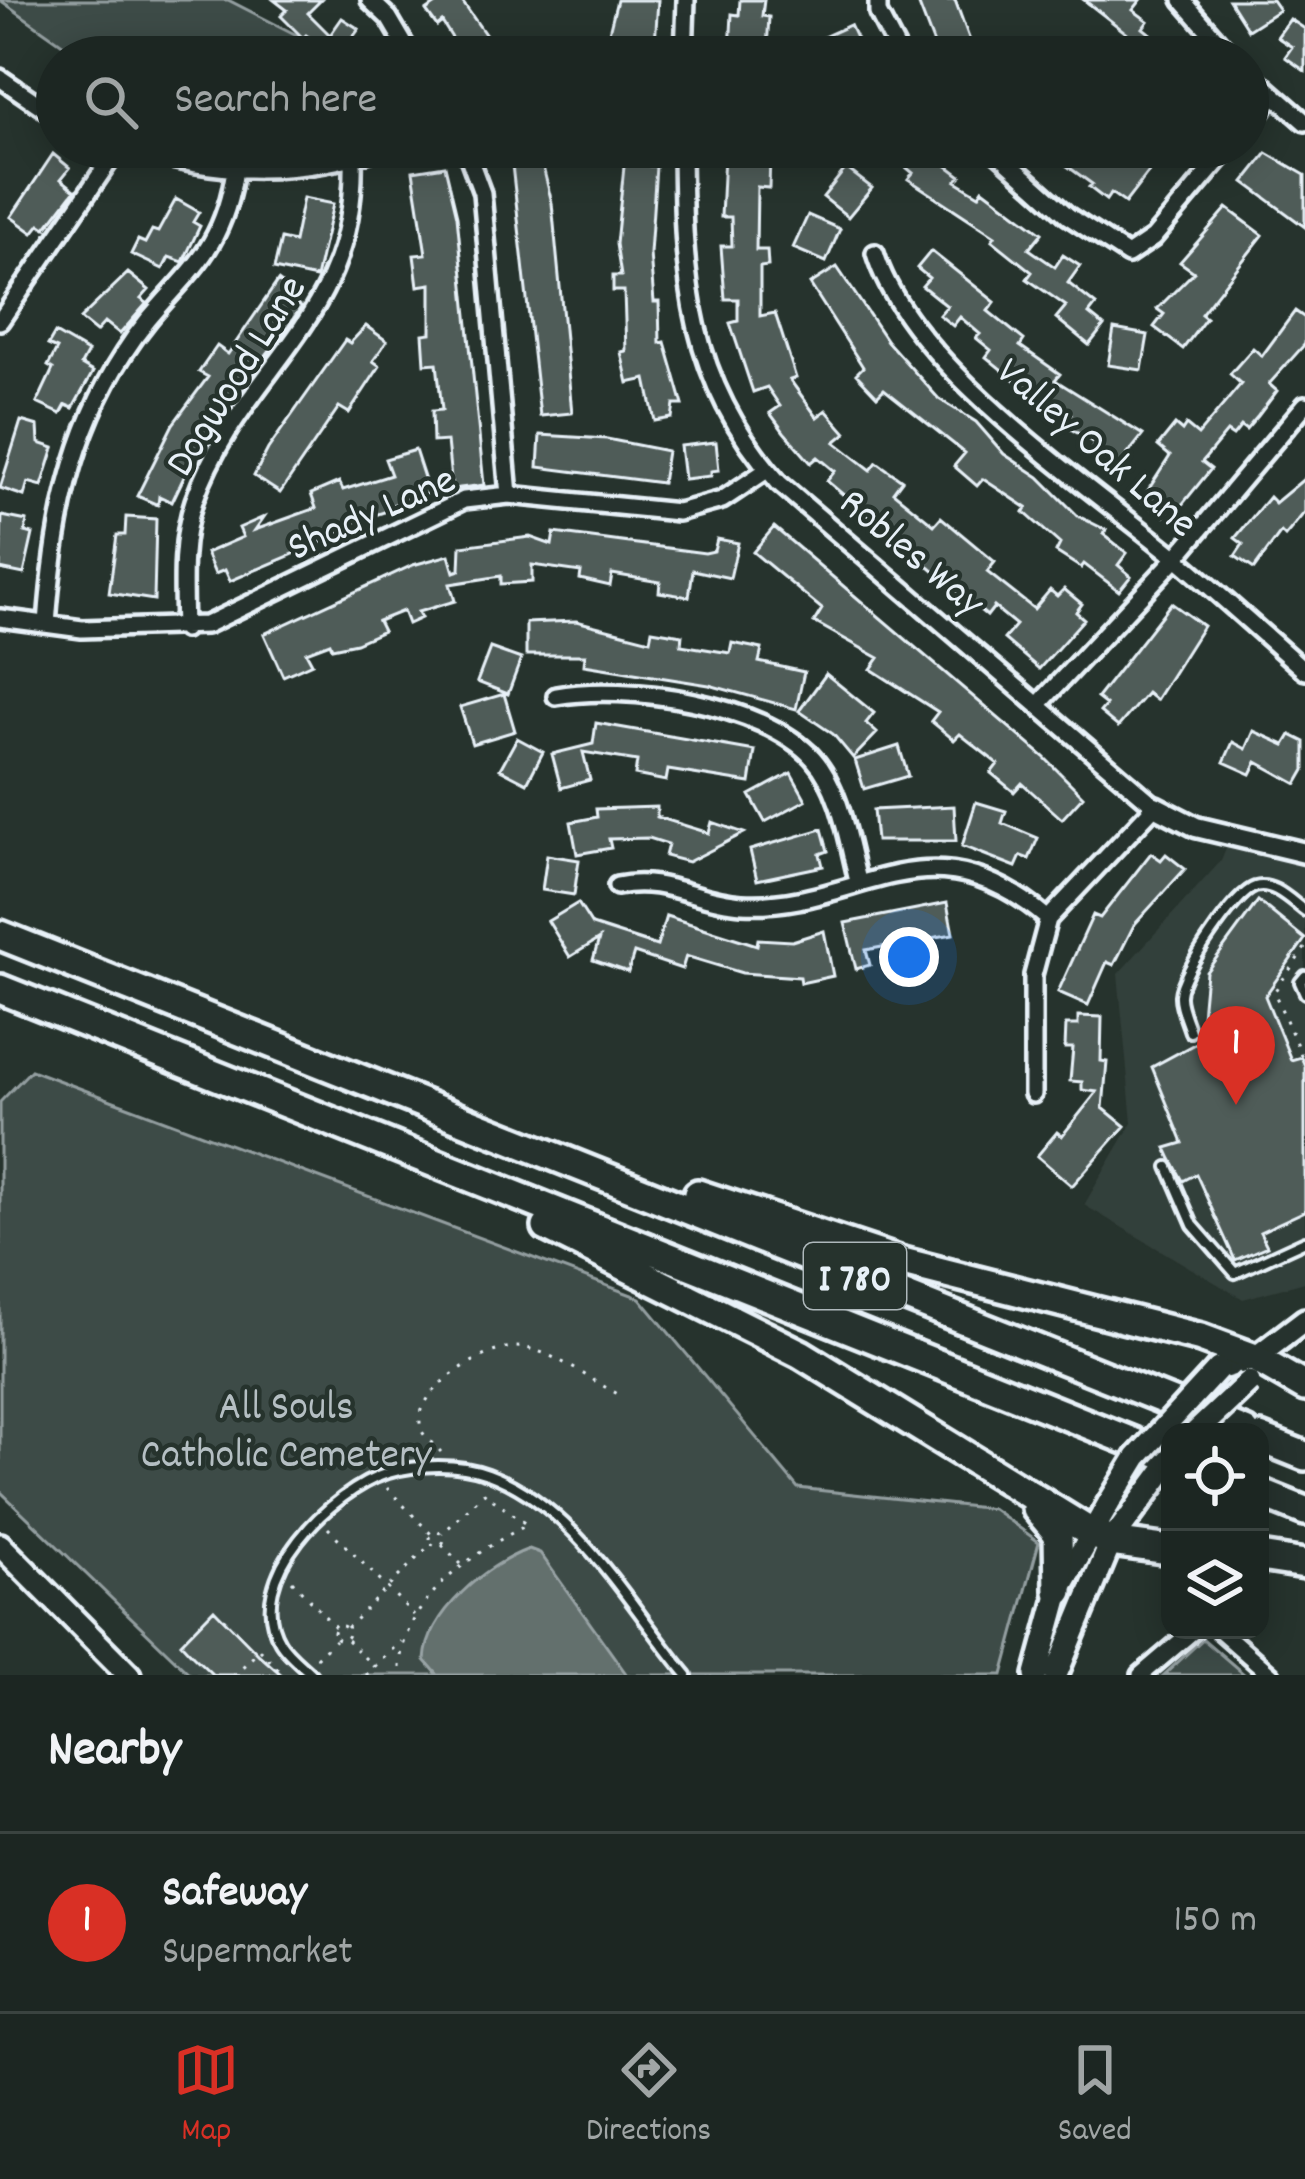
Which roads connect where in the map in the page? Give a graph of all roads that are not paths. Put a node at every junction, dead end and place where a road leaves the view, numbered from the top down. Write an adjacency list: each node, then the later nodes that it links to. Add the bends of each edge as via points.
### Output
1 (686, 0): 6 (street)
2 (878, 0): 7 (street)
3 (1182, 0): 8 (street)
4 (381, 3): 5 (street)
5 (400, 36)
6 (685, 36)
7 (890, 36)
8 (1214, 36)
9 (6, 83): 13 (street); 14 (street)
10 (1269, 91): 11 (street)
11 (1274, 95): 12 (street); 15 (street)
12 (1269, 101)
13 (36, 103)
14 (0, 106)
15 (1305, 122)
16 (105, 168): 26 (street)
17 (231, 168): 24 (street)
18 (299, 168): 24 (street)
19 (353, 168): 33 (street, Dogwood Lane, via 354,200 332,282 209,466 193,504 182,572)
20 (473, 168): 29 (street, via 482,193)
21 (682, 168): 28 (street, Robles Way, via 694,333 719,400)
22 (1015, 168): 23 (street, via 1068,217 1128,255 1153,238)
23 (1212, 168)
24 (236, 169): 32 (street, via 217,240 124,352 75,447)
25 (874, 254): 30 (street, Valley Oak Lane, via 886,291 913,326 1022,434)
26 (0, 321)
27 (1305, 405): 30 (street)
28 (767, 470): 29 (street, Shady Lane, via 722,500 678,512); 36 (street, Robles Way)
29 (509, 495): 33 (street, Shady Lane, via 464,500)
30 (1176, 558): 34 (street, Valley Oak Lane); 36 (street)
31 (0, 618): 32 (street, Shady Lane)
32 (46, 624): 33 (street, Shady Lane)
33 (184, 629)
34 (1305, 670)
35 (556, 696): 39 (street, via 600,690 765,722 822,771)
36 (1038, 705): 37 (street, Robles Way)
37 (1155, 806): 38 (street, Robles Way, via 1196,827); 42 (street)
38 (1305, 853)
39 (857, 880): 40 (street, via 769,904 721,901 661,882); 42 (street, via 946,872 979,880)
40 (617, 886)
41 (1305, 911): 47 (lane, via 1271,887 1238,897 1180,995)
42 (1048, 919): 48 (street, via 1034,975)
43 (0, 935): 49 (highway, I 780)
44 (1305, 976): 46 (lane)
45 (0, 989): 51 (highway, I 780)
46 (1305, 993)
47 (1190, 1032)
48 (1033, 1094)
49 (466, 1120): 54 (highway, via 565,1146 839,1243 1201,1338); 57 (highway, I 780)
50 (1168, 1167): 52 (lane, via 1193,1225 1235,1273)
51 (474, 1179): 59 (highway, I 780); 62 (highway, via 505,1206 801,1354)
52 (1305, 1241)
53 (1305, 1320): 54 (main road)
54 (1252, 1370): 55 (highway); 56 (main road, bridge); 65 (main road, bridge, via 1218,1369 1172,1415 1109,1502)
55 (1305, 1387)
56 (1204, 1423)
57 (1223, 1423)
58 (1269, 1442): 60 (highway)
59 (1161, 1455)
60 (1305, 1456)
61 (1161, 1472): 65 (main road, via 1132,1514)
62 (1001, 1478): 65 (highway); 70 (highway, via 1058,1534)
63 (1269, 1497): 64 (highway)
64 (1305, 1511)
65 (1101, 1537): 67 (highway); 70 (main road); 77 (main road)
66 (0, 1545): 74 (main road)
67 (1161, 1548)
68 (1269, 1558): 69 (highway)
69 (1305, 1564)
70 (1059, 1591): 76 (main road)
71 (1183, 1639): 78 (street)
72 (1230, 1639): 79 (street)
73 (309, 1672): 75 (lane, via 274,1624 280,1569 340,1499 377,1478 444,1466 519,1489 577,1538)
74 (129, 1675)
75 (687, 1675)
76 (1036, 1675)
77 (1056, 1675)
78 (1141, 1675)
79 (1271, 1675)

